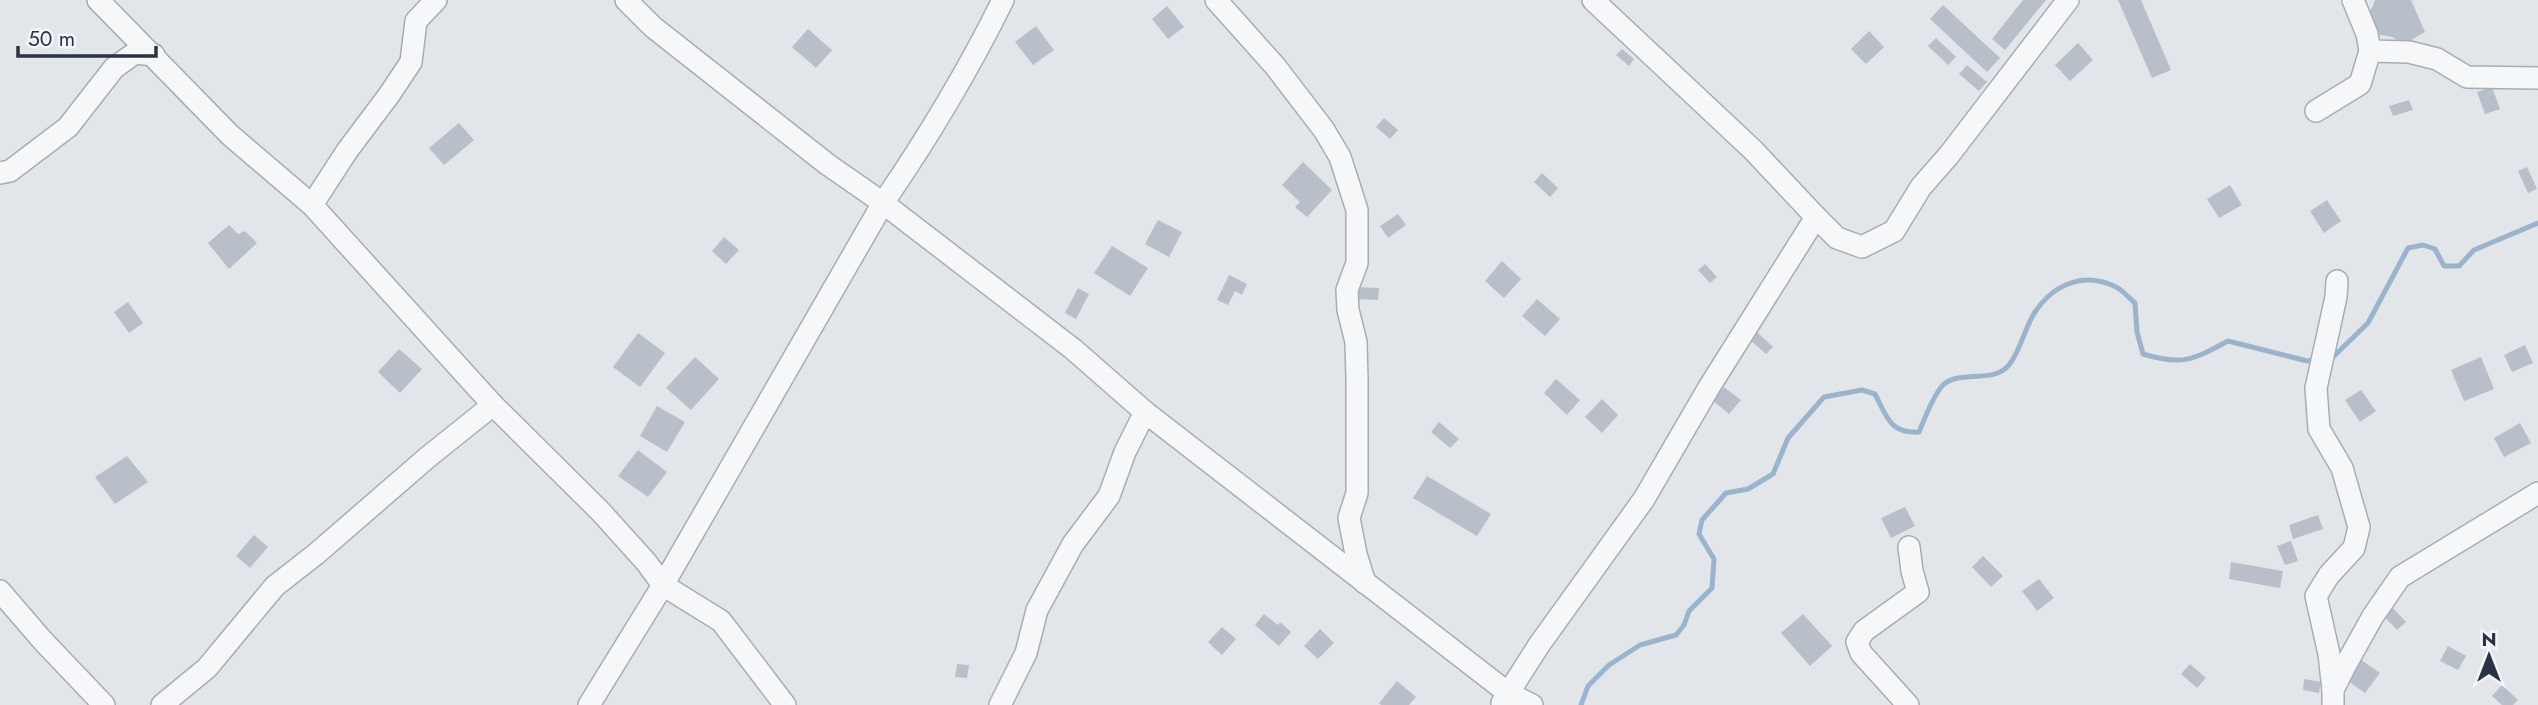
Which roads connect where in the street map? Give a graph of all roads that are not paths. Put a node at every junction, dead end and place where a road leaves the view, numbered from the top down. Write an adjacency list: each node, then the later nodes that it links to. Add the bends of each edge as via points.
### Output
1 (98, 0): 10 (street)
2 (436, 0): 15 (street, via 416,21 411,62)
3 (626, 0): 14 (street, via 663,35)
4 (1003, 0): 14 (street, via 972,63)
5 (1216, 0): 22 (street, via 1324,130 1340,157 1357,210 1357,263 1347,289 1357,378 1357,493 1349,519)
6 (1593, 0): 16 (street, via 1753,150)
7 (2068, 0): 16 (street, via 1921,187 1894,231 1862,247 1837,238)
8 (2353, 0): 9 (street)
9 (2370, 51): 11 (street, via 2409,52 2437,59 2468,77); 12 (street, via 2360,84)
10 (154, 55): 13 (street, via 135,53 114,68 68,127 10,171); 15 (street, via 230,135)
11 (2538, 78)
12 (2316, 111)
13 (0, 173)
14 (883, 203): 19 (street, via 1073,349); 23 (street)
15 (312, 205): 18 (street)
16 (1815, 217): 26 (street, via 1644,499)
17 (2337, 281): 25 (street, via 2316,388 2319,429 2342,468 2360,527 2354,548 2316,596)
18 (493, 405): 23 (street, via 600,512); 28 (street, via 275,586 207,668)
19 (1146, 412): 22 (street); 31 (street, via 1109,496 1073,544 1037,610 1026,653)
20 (2538, 494): 25 (street, via 2400,577 2373,616)
21 (1909, 547): 33 (street, via 1918,592 1864,631 1857,642 1861,653)
22 (1366, 583): 26 (street)
23 (663, 585): 29 (street); 30 (street, via 721,621)
24 (0, 591): 27 (street)
25 (2333, 697)
26 (1504, 699): 32 (street)
27 (104, 705)
28 (162, 705)
29 (589, 705)
30 (785, 705)
31 (1000, 705)
32 (1532, 705)
33 (1908, 705)

